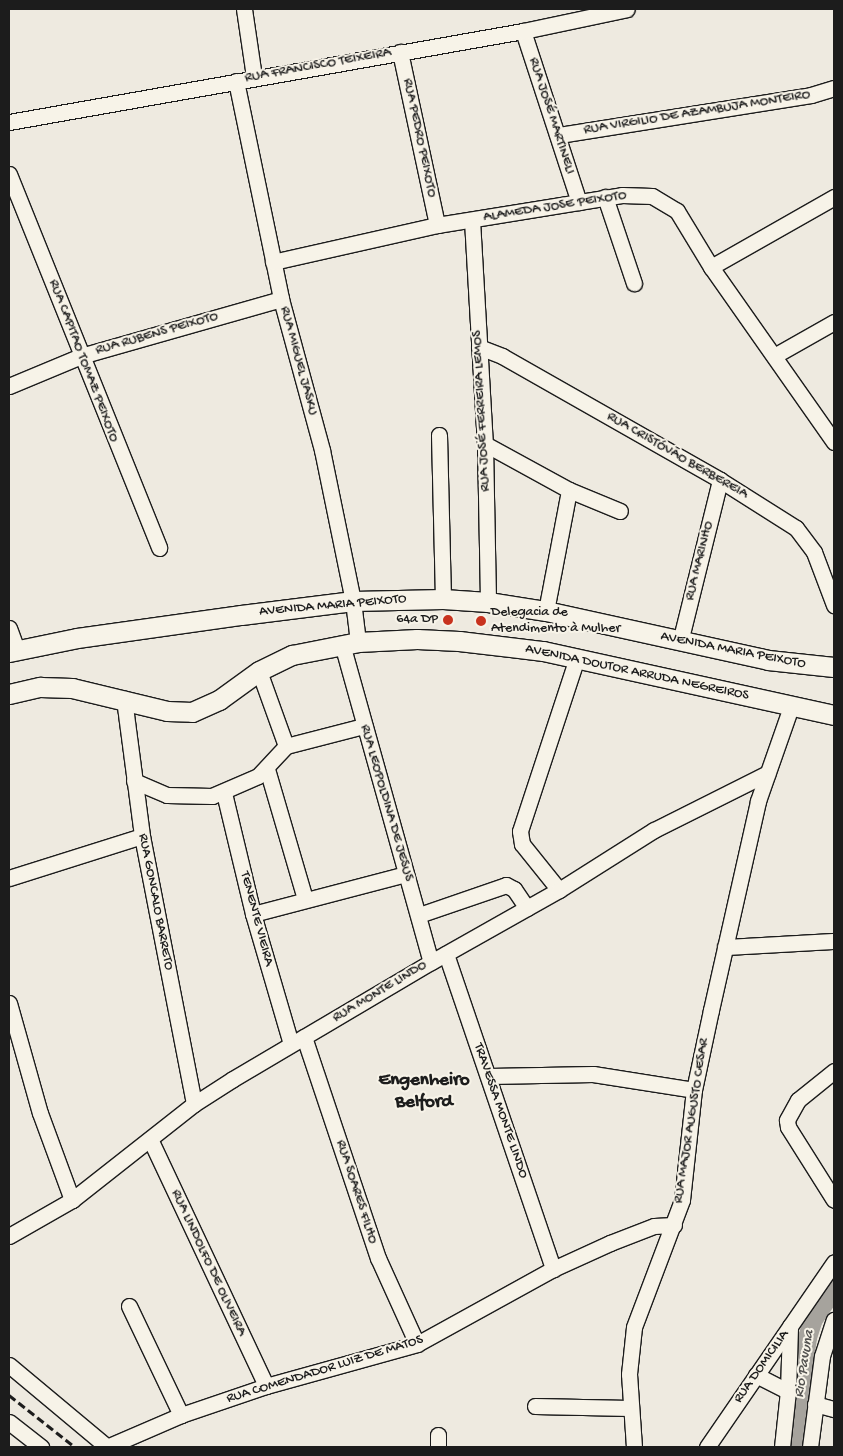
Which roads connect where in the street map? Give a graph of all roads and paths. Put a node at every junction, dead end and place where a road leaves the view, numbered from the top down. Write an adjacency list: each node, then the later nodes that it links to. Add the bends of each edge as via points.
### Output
1 (244, 9): 5 (street)
2 (627, 9): 3 (street, RUA FRANCISCO TEIXEIRA)
3 (523, 31): 4 (street, RUA FRANCISCO TEIXEIRA); 9 (street, RUA JOSÉ MARTINELI)
4 (400, 52): 5 (street, RUA FRANCISCO TEIXEIRA); 15 (street, RUA PEDRO PEIXOTO)
5 (254, 77): 6 (street, RUA FRANCISCO TEIXEIRA)
6 (236, 81): 8 (street, RUA FRANCISCO TEIXEIRA); 16 (street, RUA MIGUEL JASKU)
7 (834, 88): 9 (street, RUA VIRGILIO DE AZAMBUJA MONTEIRO, via 811,95)
8 (9, 122)
9 (559, 136): 13 (street, RUA JOSÉ MARTINELI)
10 (9, 174): 22 (street, RUA CAPITAO TOMAZ PEIXOTO)
11 (605, 197): 13 (street, ALAMEDA JOSE PEIXOTO); 17 (street, ALAMEDA JOSE PEIXOTO, via 637,194 665,202 677,211); 18 (street)
12 (834, 197): 17 (street)
13 (578, 202): 14 (street, ALAMEDA JOSE PEIXOTO)
14 (472, 220): 15 (street, ALAMEDA JOSE PEIXOTO); 21 (street, RUA JOSÉ FERREIRA LEMOS)
15 (437, 225): 16 (street, ALAMEDA JOSE PEIXOTO)
16 (273, 262): 19 (street, RUA MIGUEL JASKU)
17 (712, 267): 23 (street, ALAMEDA JOSE PEIXOTO)
18 (634, 283)
19 (281, 299): 22 (street, RUA RUBENS PEIXOTO); 34 (street, RUA MIGUEL JASKU, via 322,450)
20 (834, 322): 23 (street)
21 (479, 347): 27 (street, RUA JOSÉ FERREIRA LEMOS); 28 (street, RUA CRISTÓVÃO BERBEREIA, via 502,356)
22 (81, 356): 24 (street, RUA RUBENS PEIXOTO); 31 (street, RUA CAPITAO TOMAZ PEIXOTO)
23 (774, 356): 25 (street, ALAMEDA JOSE PEIXOTO)
24 (9, 386)
25 (832, 434)
26 (439, 435): 33 (street)
27 (485, 444): 29 (street); 35 (street, RUA JOSÉ FERREIRA LEMOS)
28 (720, 480): 32 (street, RUA CRISTÓVÃO BERBEREIA, via 796,528); 39 (street, RUA MARINHO)
29 (569, 490): 30 (street); 37 (street)
30 (620, 511)
31 (159, 548)
32 (830, 576): 36 (street, RUA CRISTÓVÃO BERBEREIA)
33 (443, 599): 34 (main road, AVENIDA MARIA PEIXOTO); 35 (main road, AVENIDA MARIA PEIXOTO)
34 (353, 601): 40 (street, RUA MIGUEL JASKU); 41 (main road, AVENIDA MARIA PEIXOTO, via 77,638)
35 (488, 602): 37 (main road, AVENIDA MARIA PEIXOTO)
36 (834, 605)
37 (546, 611): 39 (main road, AVENIDA MARIA PEIXOTO)
38 (9, 628): 41 (street)
39 (680, 642): 43 (main road, AVENIDA MARIA PEIXOTO, via 768,660)
40 (350, 643): 42 (main road, AVENIDA DOUTOR ARRUDA NEGREIROS, via 460,641); 44 (main road, AVENIDA DOUTOR ARRUDA NEGREIROS, via 292,655); 49 (street, RUA LEOPOLDINA DE JESUS)
41 (13, 651)
42 (577, 658): 47 (main road, AVENIDA DOUTOR ARRUDA NEGREIROS); 58 (street, via 520,831 522,844)
43 (834, 667)
44 (259, 671): 46 (main road, AVENIDA DOUTOR ARRUDA NEGREIROS, via 219,700 192,712 167,711); 50 (street)
45 (9, 694): 46 (main road, AVENIDA DOUTOR ARRUDA NEGREIROS, via 55,686)
46 (124, 699): 53 (street, RUA GONCALO BARRETO)
47 (791, 707): 48 (main road, AVENIDA DOUTOR ARRUDA NEGREIROS); 52 (street, RUA MAJOR AUGUSTO CESAR)
48 (834, 715)
49 (364, 726): 50 (street); 56 (street, RUA LEOPOLDINA DE JESUS)
50 (286, 746): 51 (street)
51 (267, 769): 54 (street); 59 (street)
52 (768, 773): 58 (street, RUA MONTE LINDO, via 654,830); 64 (street, RUA MAJOR AUGUSTO CESAR, via 758,801)
53 (134, 781): 54 (street, via 180,796); 55 (street, RUA GONCALO BARRETO)
54 (224, 793): 61 (street, TENENTE VIEIRA)
55 (142, 836): 57 (street); 72 (street, RUA GONCALO BARRETO)
56 (406, 874): 59 (street); 62 (street, RUA LEOPOLDINA DE JESUS)
57 (9, 878)
58 (559, 890): 60 (street, RUA MONTE LINDO)
59 (305, 899): 61 (street)
60 (527, 908): 62 (street, via 514,889 506,885); 65 (street, RUA MONTE LINDO)
61 (253, 914): 68 (street, TENENTE VIEIRA)
62 (419, 914): 66 (street, RUA LEOPOLDINA DE JESUS)
63 (834, 941): 64 (street)
64 (725, 947): 71 (street, RUA MAJOR AUGUSTO CESAR)
65 (446, 954): 66 (street, RUA MONTE LINDO); 70 (street, TRAVESSA MONTE LINDO)
66 (430, 962): 68 (street, RUA MONTE LINDO)
67 (9, 1003): 74 (street, via 40,1113)
68 (298, 1040): 72 (street, RUA MONTE LINDO); 83 (street, RUA SOARES FILHO, via 378,1258)
69 (834, 1071): 75 (street, via 798,1100 787,1120 788,1127)
70 (489, 1076): 71 (street, via 593,1074); 79 (street, TRAVESSA MONTE LINDO)
71 (694, 1090): 76 (street, RUA MAJOR AUGUSTO CESAR, via 684,1186)
72 (194, 1104): 73 (street, RUA MONTE LINDO)
73 (150, 1139): 74 (street, RUA MONTE LINDO); 86 (street, RUA LINDOLFO DE OLIVEIRA)
74 (72, 1200): 77 (street, RUA MONTE LINDO)
75 (834, 1200)
76 (674, 1225): 79 (street, RUA COMENDADOR LUIZ DE MATOS, via 654,1226 635,1232); 90 (street, RUA MAJOR AUGUSTO CESAR, via 634,1327 628,1374)
77 (9, 1236)
78 (834, 1262): 82 (street, RUA DOMICILIA)
79 (553, 1269): 83 (street, RUA COMENDADOR LUIZ DE MATOS)
80 (129, 1306): 92 (street)
81 (834, 1320): 88 (street, via 822,1356)
82 (790, 1326): 85 (street, RUA DOMICILIA); 87 (street)
83 (417, 1344): 86 (street, RUA COMENDADOR LUIZ DE MATOS)
84 (9, 1365): 95 (street)
85 (756, 1376): 87 (street); 97 (street, RUA DOMICILIA)
86 (266, 1386): 92 (street, RUA COMENDADOR LUIZ DE MATOS)
87 (788, 1391): 98 (street)
88 (815, 1404): 91 (street); 99 (street)
89 (535, 1406): 90 (street)
90 (630, 1408): 96 (street, RUA MAJOR AUGUSTO CESAR)
91 (834, 1409)
92 (181, 1415): 95 (street, RUA COMENDADOR LUIZ DE MATOS)
93 (9, 1422): 94 (street)
94 (41, 1447)
95 (107, 1447)
96 (634, 1447)
97 (707, 1447)
98 (782, 1447)
99 (810, 1447)

